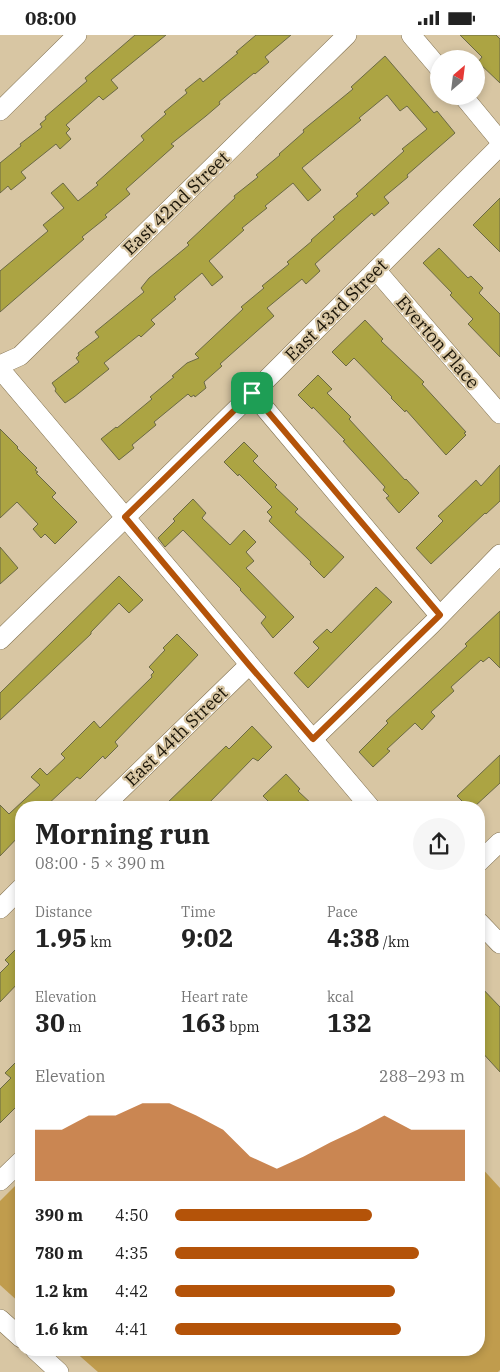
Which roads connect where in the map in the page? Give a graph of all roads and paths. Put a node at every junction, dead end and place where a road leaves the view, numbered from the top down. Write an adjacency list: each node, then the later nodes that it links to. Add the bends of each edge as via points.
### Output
1 (77, 35): 6 (street)
2 (347, 35): 10 (street, East 42nd Street, via 20,356)
3 (411, 35): 4 (street)
4 (430, 57)
5 (470, 105): 7 (street)
6 (0, 111)
7 (500, 141)
8 (500, 146): 9 (street, East 43rd Street)
9 (376, 270): 11 (street, East 43rd Street); 12 (street, Everton Place)
10 (0, 367): 13 (street)
11 (252, 393): 13 (street, East 43rd Street); 15 (street)
12 (500, 415)
13 (125, 517): 16 (street, East 43rd Street); 17 (street)
14 (500, 554): 15 (street)
15 (440, 615): 18 (street)
16 (0, 639)
17 (249, 665): 18 (street); 19 (street, East 44th Street)
18 (313, 739): 20 (street)
19 (109, 801)
20 (365, 801)
21 (500, 842): 22 (street)
22 (485, 856)
23 (15, 894): 24 (street)
24 (0, 909)
25 (485, 928): 26 (street)
26 (500, 944)
27 (15, 1167): 28 (street)
28 (0, 1181)
29 (0, 1319): 30 (street)
30 (15, 1333)
31 (42, 1356): 32 (street)
32 (59, 1372)

